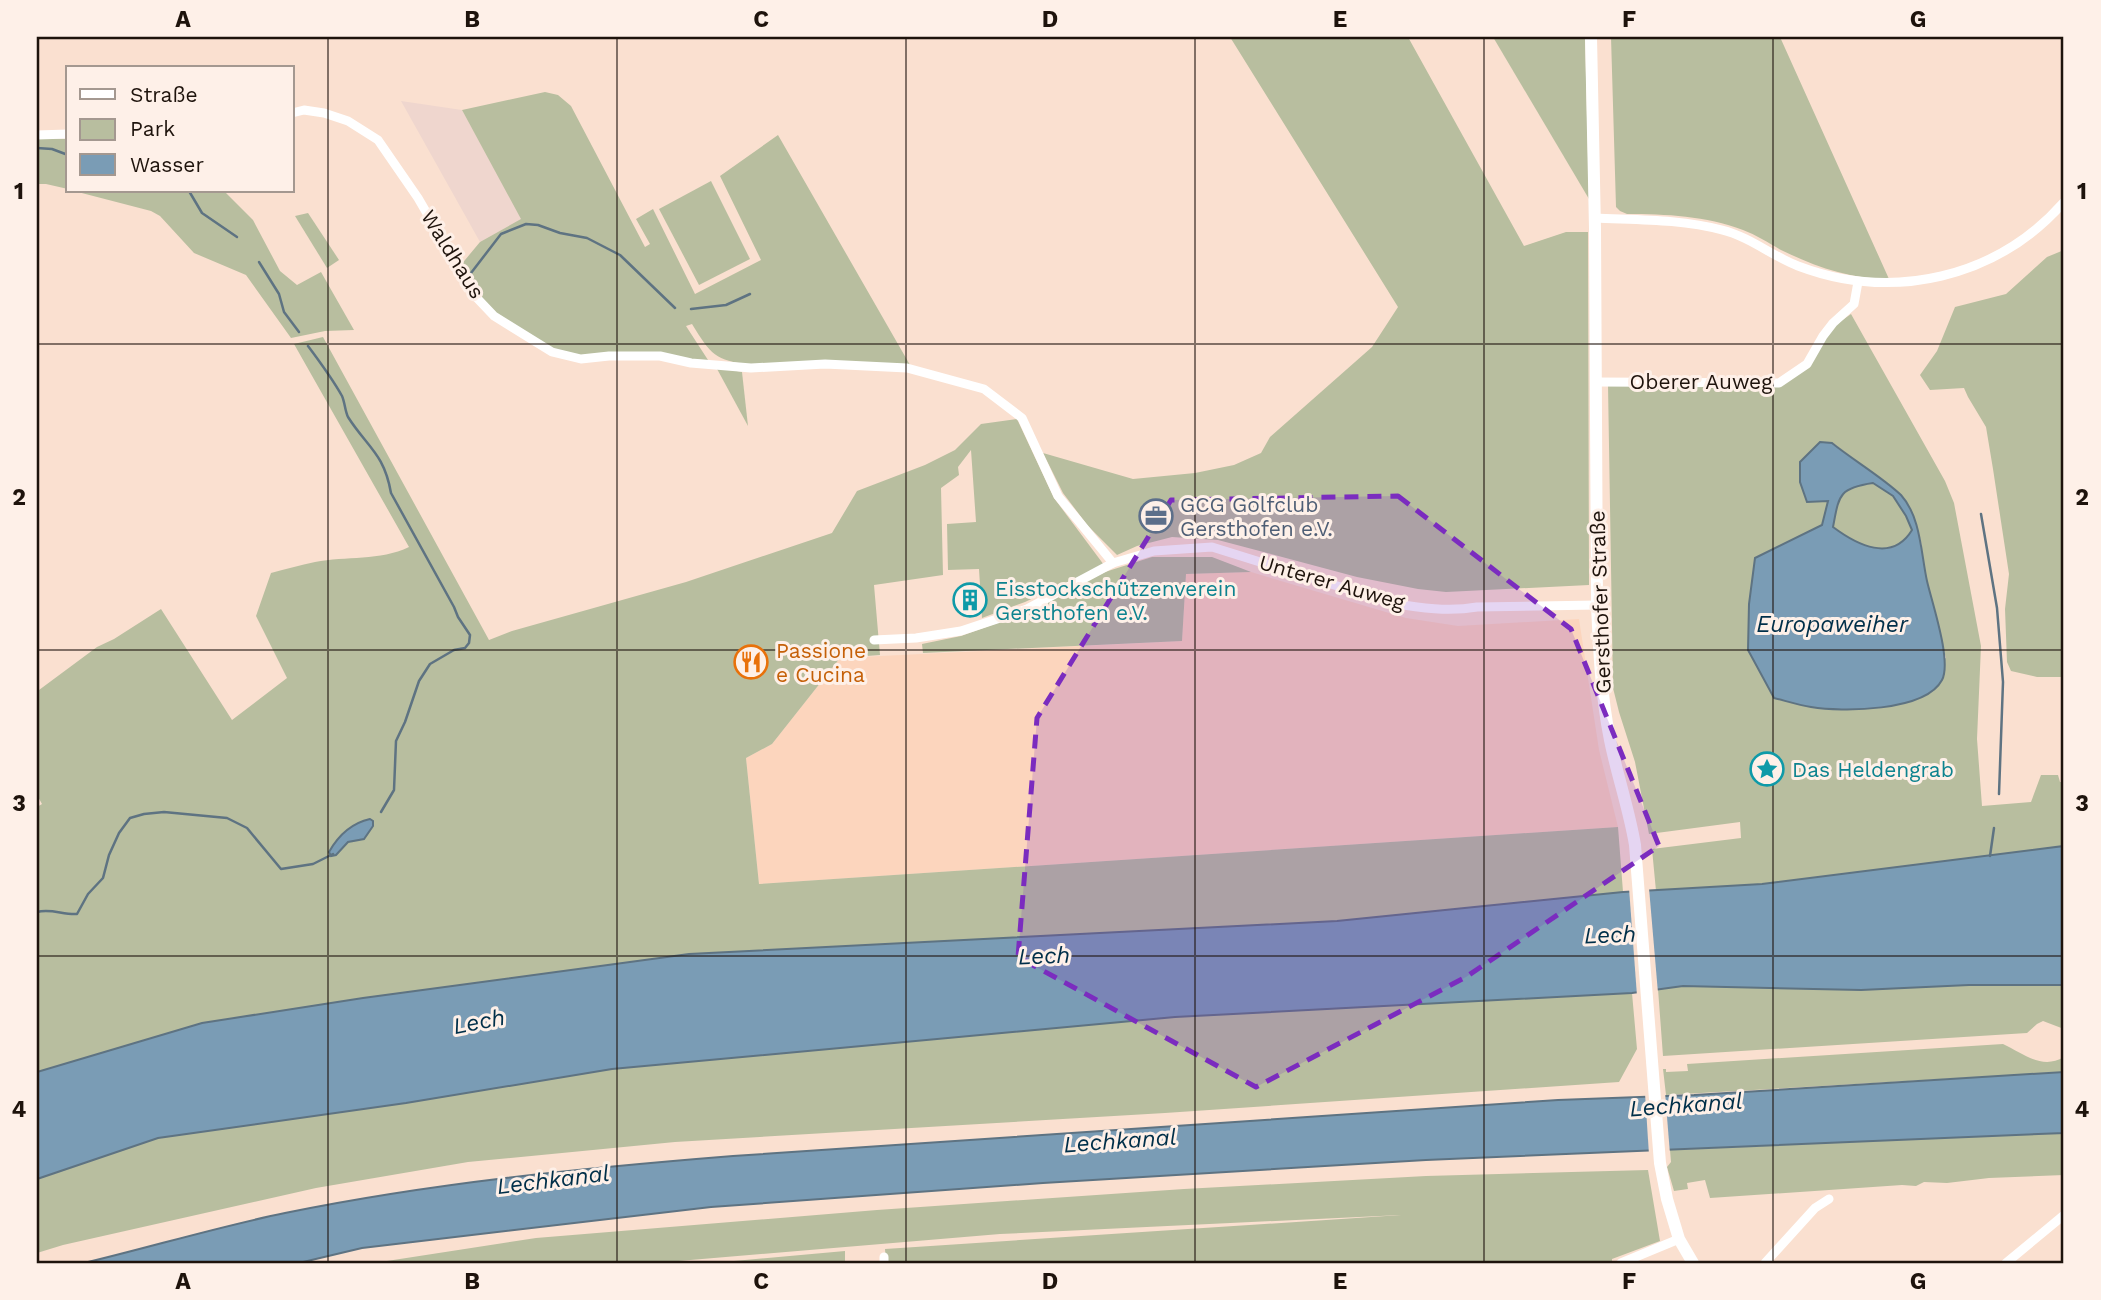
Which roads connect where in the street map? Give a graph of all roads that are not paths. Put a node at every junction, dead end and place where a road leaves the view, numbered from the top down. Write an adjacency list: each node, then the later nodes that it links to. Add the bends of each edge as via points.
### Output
1 (1591, 37): 6 (main road, Gersthofer Straße)
2 (294, 112): 9 (street, Waldhaus, via 324,113 348,121 378,140 475,296 494,316 552,352 581,359 660,356 751,368 825,364 906,368 984,389 1022,418 1058,496)
3 (66, 134): 4 (street)
4 (37, 135)
5 (2064, 202): 7 (street, via 2011,248 1975,267 1911,281)
6 (1595, 218): 7 (street, via 1721,229 1795,265); 8 (main road, Gersthofer Straße)
7 (1858, 282): 8 (street, Oberer Auweg, via 1854,304 1823,335 1807,364 1779,383)
8 (1597, 382): 10 (main road, Gersthofer Straße)
9 (1113, 563): 10 (street, Unterer Auweg, via 1154,551 1212,547 1414,607); 11 (street, Unterer Auweg, via 1027,608 961,631)
10 (1597, 606): 14 (main road, Gersthofer Straße, via 1603,698 1636,859 1660,1163)
11 (874, 640)
12 (1829, 1199): 17 (street, via 1815,1208)
13 (2064, 1215): 18 (street)
14 (1679, 1239): 15 (street); 16 (main road, Gersthofer Straße)
15 (1621, 1263)
16 (1693, 1263)
17 (1765, 1263)
18 (2006, 1263)

